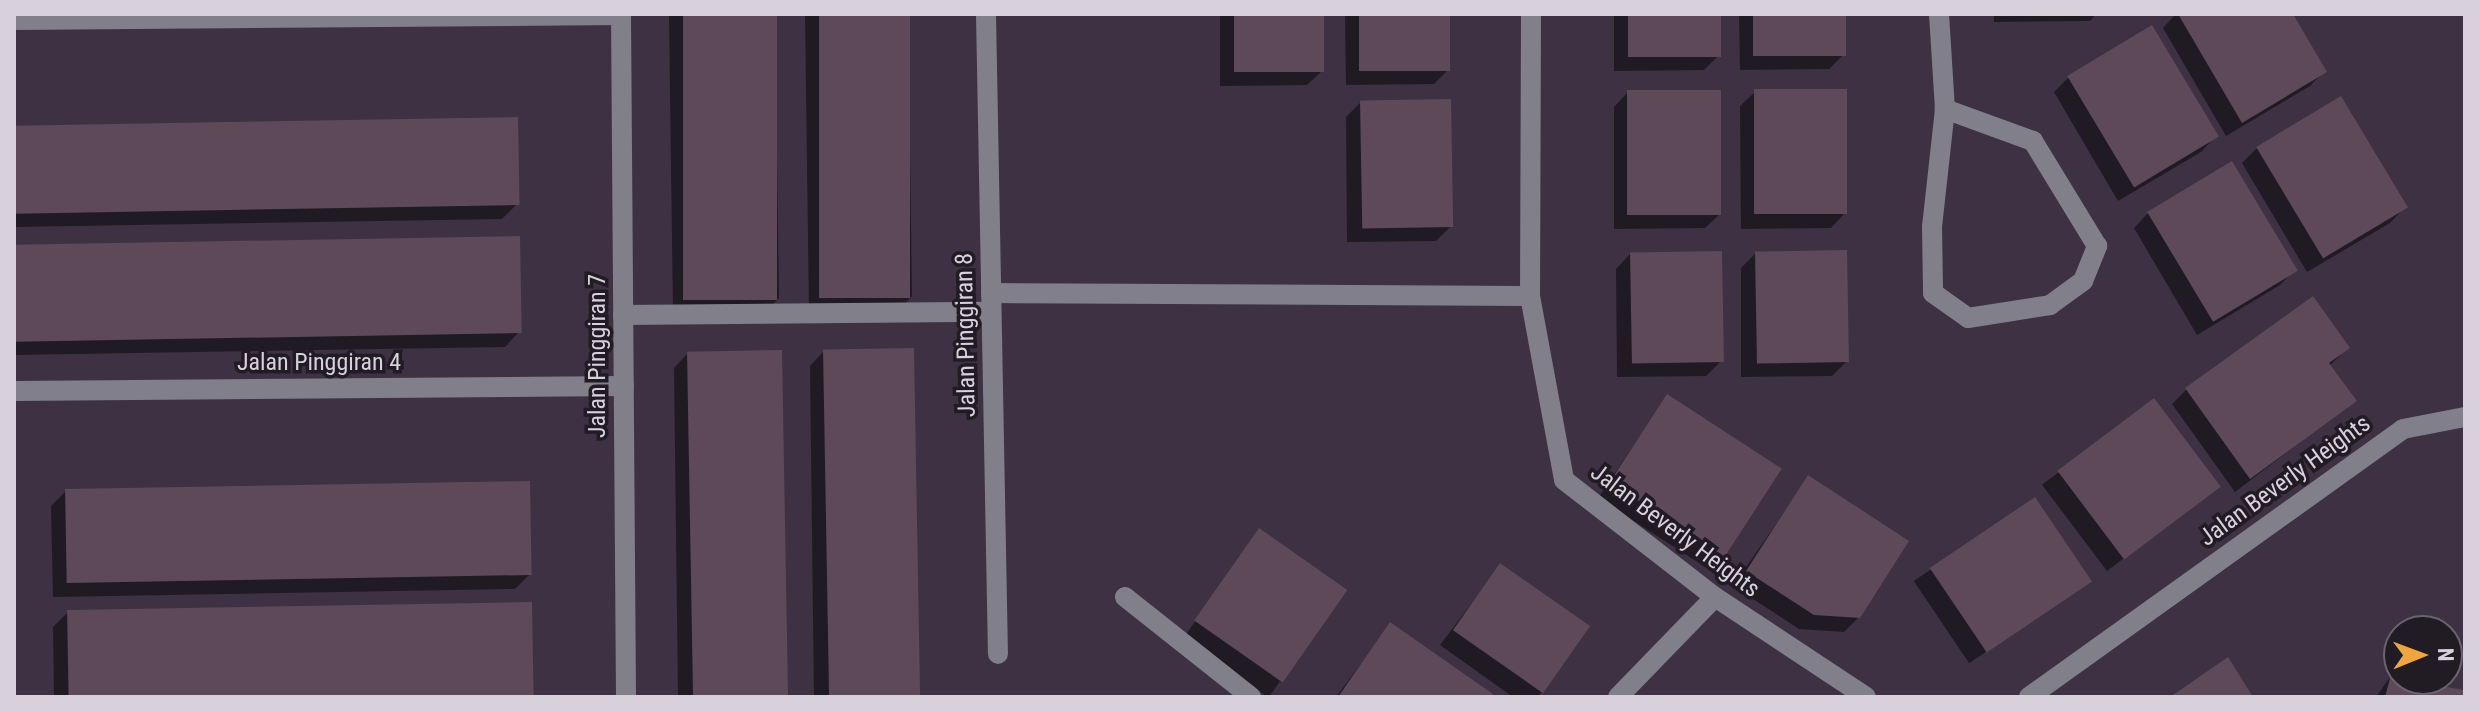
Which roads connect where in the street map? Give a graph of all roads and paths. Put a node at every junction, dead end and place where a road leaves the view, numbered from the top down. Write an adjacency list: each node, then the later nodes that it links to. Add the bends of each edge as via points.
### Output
1 (621, 14): 5 (street); 10 (street, Jalan Pinggiran 7)
2 (986, 14): 9 (street, Jalan Pinggiran 8)
3 (1531, 14): 8 (street, Jalan Beverly Heights)
4 (1939, 14): 7 (street)
5 (269, 16): 6 (street)
6 (14, 20)
7 (1945, 109): 7 (street, via 1932,226 1933,293 1968,318 2050,305 2083,281 2097,246 2033,141)
8 (1530, 296): 9 (street); 15 (street, Jalan Beverly Heights, via 1564,480)
9 (991, 302): 10 (street); 16 (street, Jalan Pinggiran 8)
10 (623, 315): 11 (street, Jalan Pinggiran 7)
11 (624, 386): 12 (street, Jalan Pinggiran 4); 17 (street, Jalan Pinggiran 7)
12 (14, 391)
13 (2465, 417): 21 (street, Jalan Beverly Heights, via 2403,429)
14 (1125, 597): 18 (street)
15 (1715, 597): 19 (street); 20 (street, Jalan Beverly Heights)
16 (998, 654)
17 (626, 697)
18 (1251, 697)
19 (1618, 697)
20 (1866, 697)
21 (2029, 697)

